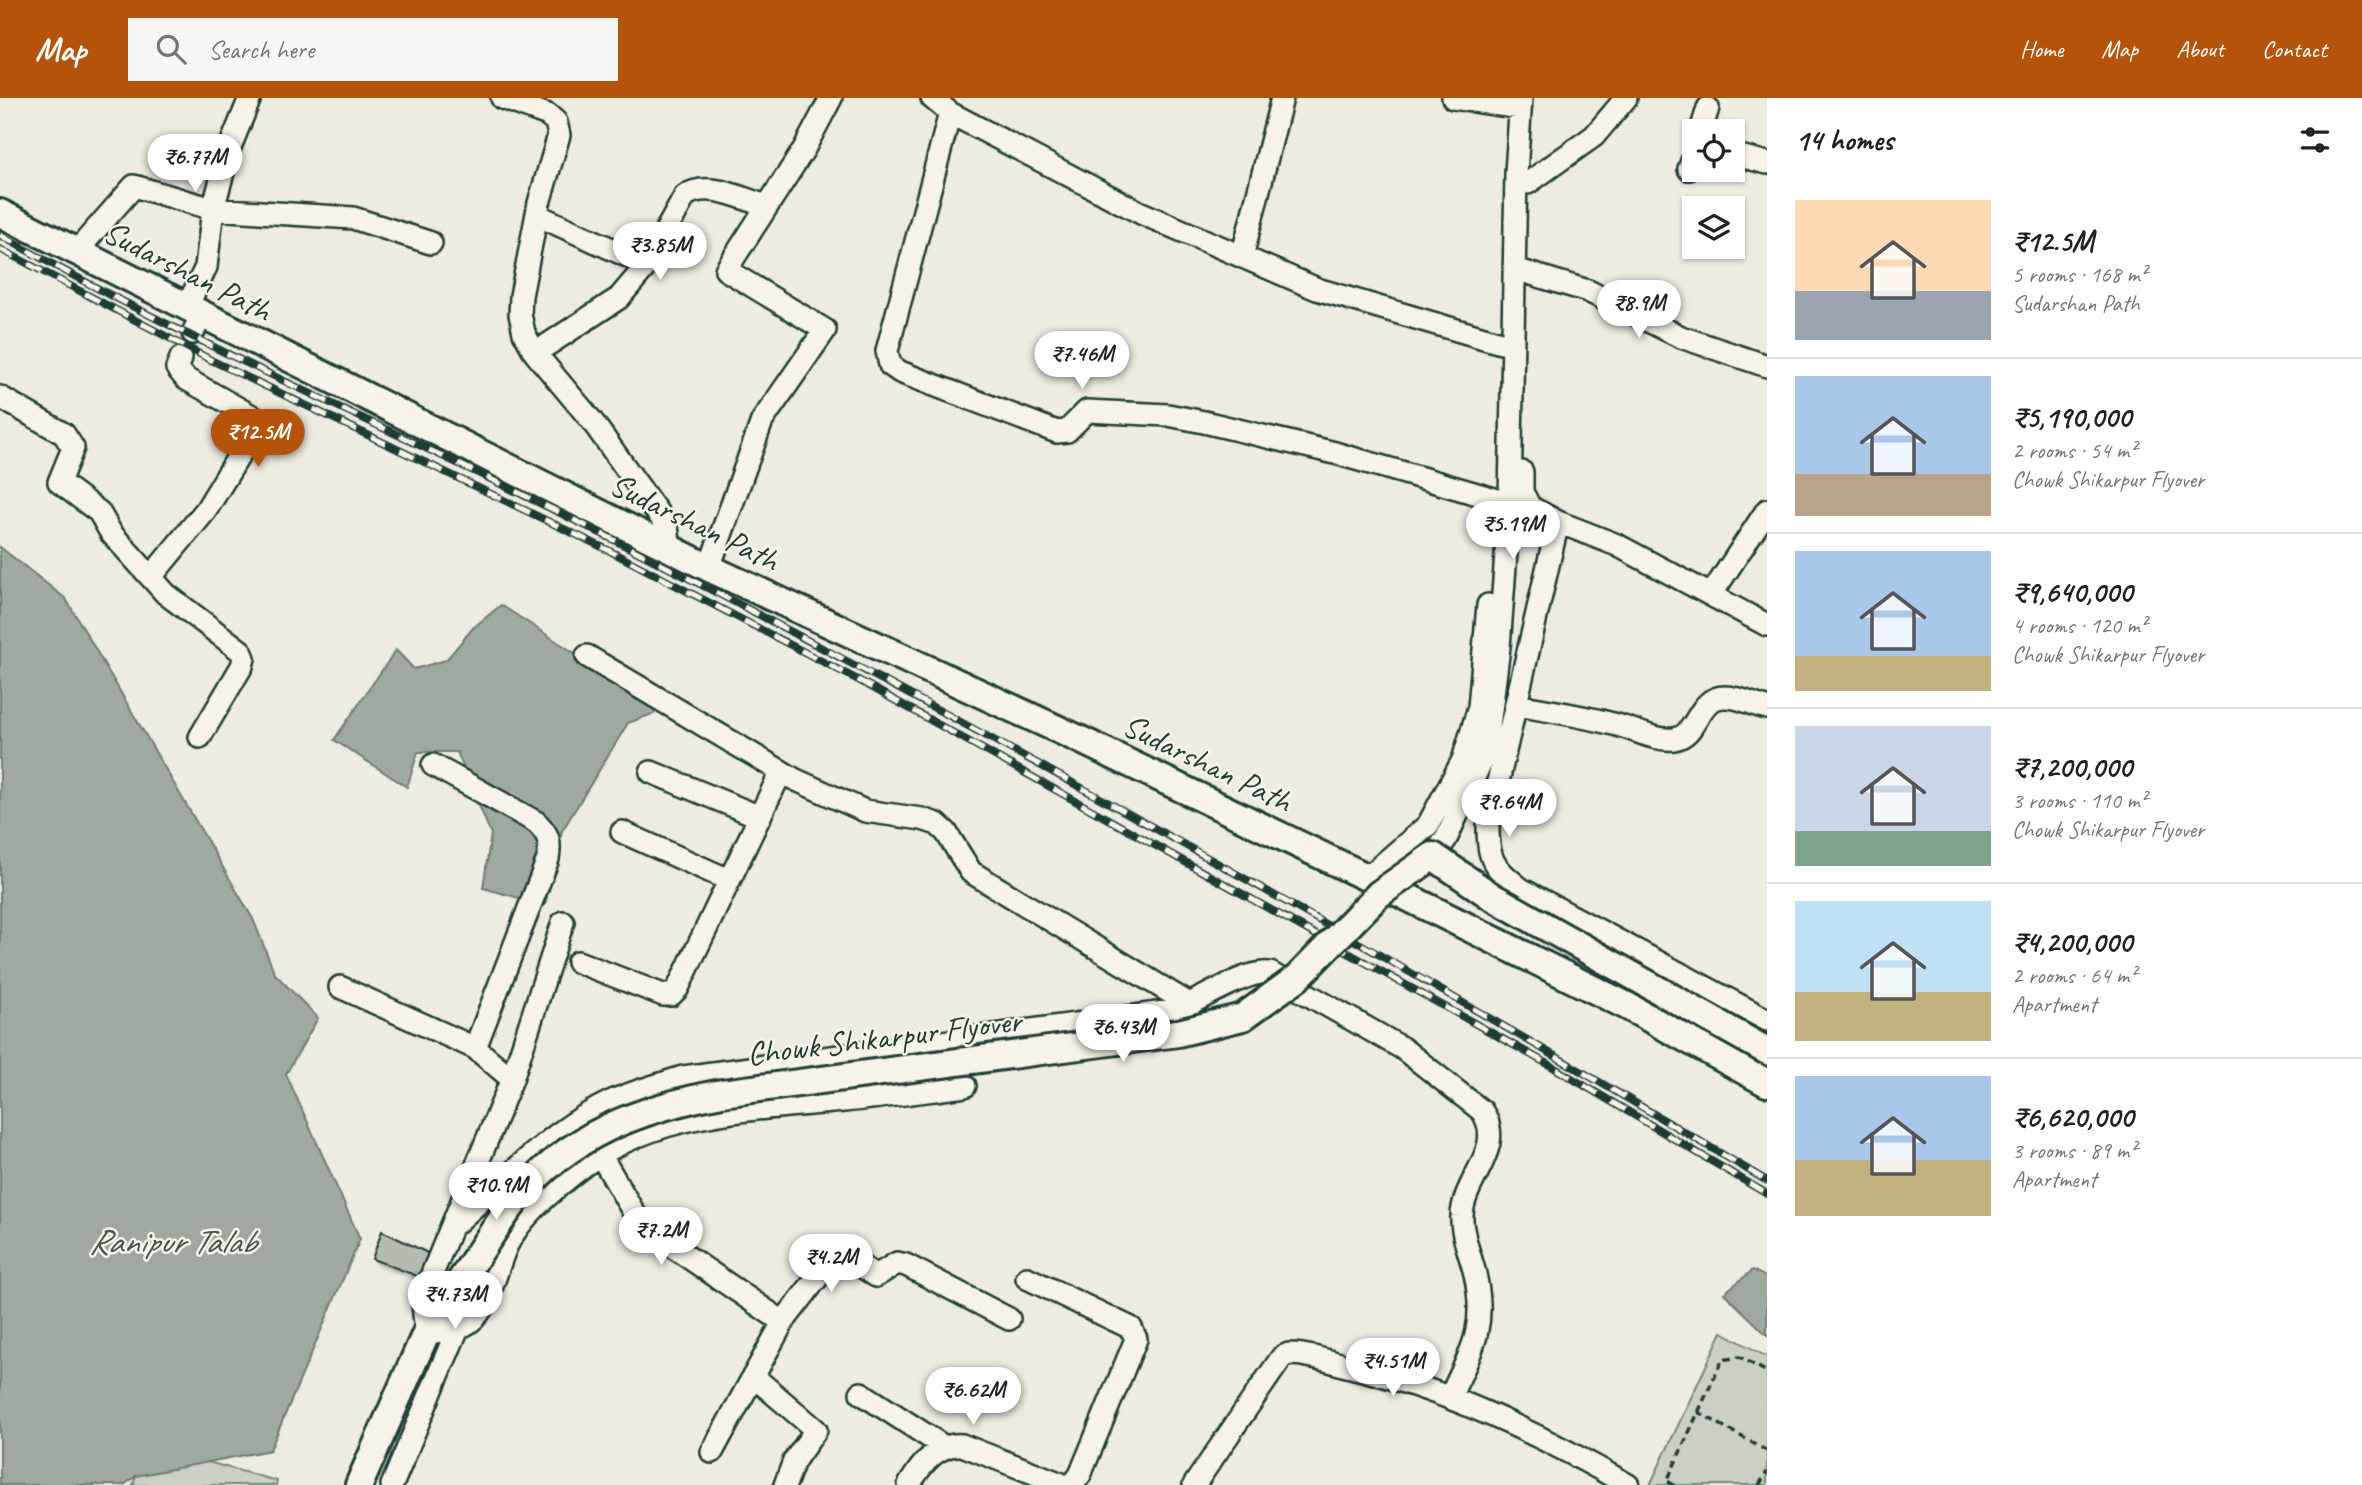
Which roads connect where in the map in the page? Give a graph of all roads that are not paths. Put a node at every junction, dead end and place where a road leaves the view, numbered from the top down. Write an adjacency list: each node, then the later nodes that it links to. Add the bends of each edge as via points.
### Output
1 (250, 98): 16 (street)
2 (502, 98): 18 (street, via 556,122 559,135)
3 (831, 98): 15 (street)
4 (932, 98): 10 (street)
5 (1282, 98): 21 (street)
6 (1453, 98): 8 (street)
7 (1626, 98): 14 (street, via 1594,136)
8 (1520, 103): 14 (street)
9 (1707, 108): 11 (street)
10 (950, 113): 21 (street, via 1141,213); 30 (street, via 887,351 890,365 1057,432 1067,431 1087,411 1168,415 1335,453)
11 (1705, 119)
12 (1745, 157): 13 (street)
13 (1767, 163)
14 (1522, 178): 23 (street); 25 (street, via 1507,182); 47 (street, Chowk Shikarpur Flyover, via 1516,216 1510,500 1492,709 1486,751 1446,839)
15 (767, 206): 22 (street, via 706,189 694,190 685,196); 34 (street, via 726,270 825,330 762,421)
16 (213, 209): 19 (street, via 353,218); 20 (street, via 134,186); 24 (street)
17 (0, 213): 20 (main road, Sudarshan Path)
18 (537, 215): 22 (street); 26 (street, via 520,314 524,333)
19 (431, 243)
20 (76, 252): 24 (main road, Sudarshan Path)
21 (1242, 257): 25 (street, via 1317,289)
22 (647, 265): 26 (street, via 619,298)
23 (1525, 272): 28 (street, via 1588,291 1681,337); 32 (street, via 1522,492 1530,507)
24 (193, 319): 33 (main road, Sudarshan Path)
25 (1501, 343): 30 (street)
26 (536, 353): 33 (street, via 667,526)
27 (181, 358): 35 (street, via 177,368 186,379 252,416 257,426 206,510)
28 (1767, 366)
29 (0, 397): 35 (street, via 71,441 73,448 59,481 99,512 111,533)
30 (1498, 500): 48 (street, via 1479,707 1463,760 1429,825)
31 (1767, 510): 36 (street)
32 (1558, 522): 36 (street, via 1618,545); 39 (street)
33 (670, 549): 34 (main road, Sudarshan Path)
34 (709, 568): 48 (main road, Sudarshan Path)
35 (150, 577): 41 (street, via 244,658)
36 (1711, 595): 37 (street)
37 (1767, 625)
38 (587, 656): 44 (street)
39 (1517, 705): 40 (street, via 1616,724 1664,739 1679,738 1714,698); 54 (street, via 1488,825 1488,853 1498,872 1521,889)
40 (1767, 708)
41 (200, 737)
42 (433, 765): 55 (street, via 536,822 547,832 551,845)
43 (651, 772): 45 (street)
44 (781, 772): 45 (street); 53 (street, via 866,811 937,824 971,872)
45 (760, 817): 49 (street)
46 (622, 831): 49 (street)
47 (1433, 856): 56 (main road, bridge, via 1491,896); 66 (main road, Chowk Shikarpur Flyover, bridge, via 1379,894 1297,978 1243,1017 1178,1032 722,1093 667,1103 626,1117 578,1144 538,1176 516,1200)
48 (1367, 878): 58 (main road, Sudarshan Path, via 1627,1006)
49 (729, 880): 51 (street, via 671,995)
50 (563, 922): 57 (street)
51 (578, 962)
52 (340, 987): 55 (street)
53 (1191, 1005): 61 (street, via 683,1077 616,1100 579,1121); 69 (street, via 1256,973 1270,973 1402,1048 1488,1119 1490,1144 1462,1215 1481,1311 1477,1335)
54 (1767, 1020)
55 (475, 1048): 57 (street)
56 (1767, 1051)
57 (512, 1079): 61 (street)
58 (1767, 1083)
59 (965, 1086): 60 (street, via 737,1110 655,1130)
60 (600, 1154): 64 (street, via 641,1225); 65 (street, via 519,1226 482,1307 472,1321)
61 (455, 1224): 66 (street, via 427,1291)
62 (1027, 1278): 78 (street, via 1131,1328 1136,1339)
63 (1009, 1319): 64 (street, via 906,1265 897,1263 876,1276 838,1255)
64 (783, 1322): 67 (street)
65 (458, 1328): 66 (street); 74 (street)
66 (426, 1333): 73 (main road, Chowk Shikarpur Flyover)
67 (753, 1376): 71 (street); 75 (street, via 816,1430 794,1461)
68 (861, 1393): 70 (street)
69 (1450, 1397): 72 (street, via 1592,1463); 79 (street, via 1404,1379 1284,1355)
70 (943, 1446): 76 (street); 77 (street, via 962,1445)
71 (712, 1452)
72 (1614, 1482)
73 (359, 1485)
74 (392, 1485)
75 (785, 1485)
76 (909, 1485)
77 (1064, 1485)
78 (1072, 1485)
79 (1194, 1485)

